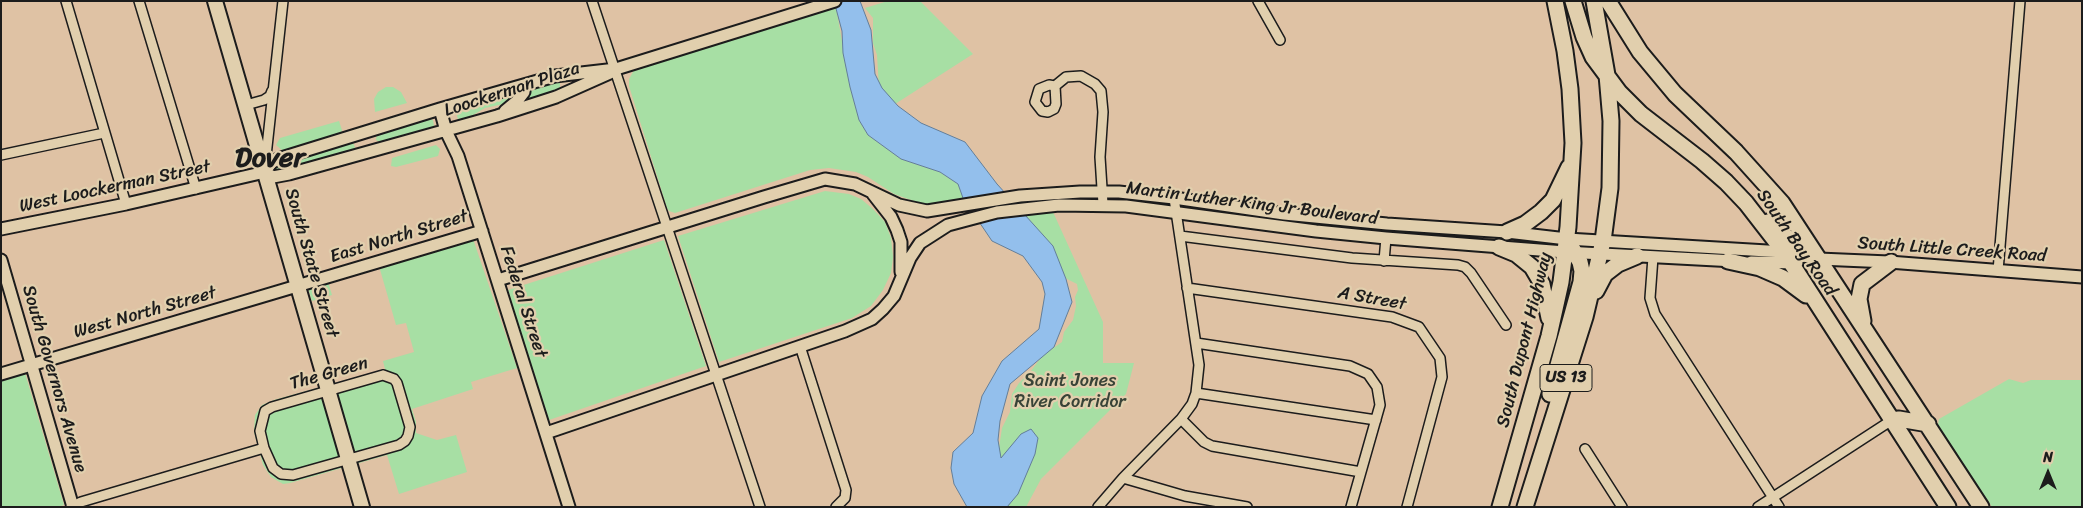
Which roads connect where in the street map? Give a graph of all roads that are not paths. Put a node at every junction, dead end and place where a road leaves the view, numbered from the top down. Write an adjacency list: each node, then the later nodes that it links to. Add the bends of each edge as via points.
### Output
1 (66, 1): 23 (street)
2 (139, 1): 27 (street)
3 (215, 1): 19 (main road, South State Street)
4 (283, 1): 18 (street)
5 (592, 1): 14 (street)
6 (1258, 1): 13 (street)
7 (1555, 1): 24 (highway, South Dupont Highway / US 13, via 1570,88)
8 (1573, 1): 15 (highway, South Bay Road, via 1593,57)
9 (1594, 1): 15 (highway, US 13)
10 (1608, 1): 47 (highway, South Bay Road, via 1640,52 1675,94 1736,152 1782,204)
11 (2020, 1): 52 (street)
12 (833, 2): 14 (street)
13 (1280, 40)
14 (616, 69): 16 (street, Loockerman Plaza, via 555,76); 21 (street, Loockerman Plaza, via 556,98); 35 (street)
15 (1607, 75): 31 (highway, South Bay Road, via 1641,114 1702,161); 42 (highway, US 13, via 1612,121 1610,188)
16 (524, 84): 20 (street, Loockerman Plaza); 21 (street, via 524,92 517,101)
17 (1055, 86): 28 (street, via 1066,77 1081,76 1101,91)
18 (274, 88): 19 (street, via 267,98); 26 (street)
19 (246, 105): 26 (main road, South State Street)
20 (440, 109): 22 (street, Federal Street); 26 (street, Loockerman Plaza, via 278,159)
21 (497, 116): 22 (street, Loockerman Plaza)
22 (446, 131): 26 (street, Loockerman Plaza, via 289,174 273,177); 37 (street, Federal Street, via 458,156)
23 (104, 133): 25 (street); 32 (street)
24 (1573, 143): 38 (highway, via 1568,171 1553,200 1525,224); 43 (highway, South Dupont Highway / US 13)
25 (1, 155)
26 (264, 172): 27 (street, West Loockerman Street); 56 (main road, South State Street)
27 (196, 189): 32 (street, West Loockerman Street)
28 (1103, 192): 29 (street, Martin Luther King Jr Boulevard, via 1020,196 940,210 914,209); 30 (street, Martin Luther King Jr Boulevard); 33 (street)
29 (872, 193): 35 (street, Martin Luther King Jr Boulevard, via 855,184 825,179); 53 (street, via 898,230)
30 (1174, 198): 34 (street); 38 (street, Martin Luther King Jr Boulevard, via 1293,215)
31 (1746, 203): 46 (highway, South Bay Road); 47 (highway, via 1792,242)
32 (126, 204): 36 (street, West Loockerman Street)
33 (1103, 204): 34 (street, Martin Luther King Jr Boulevard); 53 (street, Martin Luther King Jr Boulevard, via 1023,208 959,221 937,230 920,243)
34 (1175, 211): 39 (street); 40 (street, Martin Luther King Jr Boulevard)
35 (667, 227): 55 (street, Martin Luther King Jr Boulevard); 67 (street)
36 (1, 229)
37 (482, 231): 55 (street, Federal Street); 56 (street, East North Street)
38 (1507, 232): 43 (street, Martin Luther King Jr Boulevard)
39 (1180, 236): 49 (street); 57 (street)
40 (1386, 238): 41 (street, Martin Luther King Jr Boulevard); 49 (street)
41 (1499, 246): 43 (street, Martin Luther King Jr Boulevard); 62 (highway, via 1524,260 1538,276 1550,313)
42 (1601, 247): 43 (street); 44 (street, South Little Creek Road); 46 (street, South Little Creek Road); 61 (highway, US 13)
43 (1569, 248): 62 (highway, South Dupont Highway / US 13); 81 (highway, via 1582,271 1581,282 1544,415)
44 (1637, 256): 45 (street, South Little Creek Road); 61 (highway, via 1605,274)
45 (1654, 257): 50 (street, South Little Creek Road); 80 (street, via 1650,298 1655,314)
46 (1787, 258): 47 (street, South Little Creek Road); 50 (street, South Little Creek Road); 58 (highway, South Bay Road)
47 (1819, 259): 51 (street, South Little Creek Road); 60 (highway, South Bay Road)
48 (1, 260): 65 (street, South Governors Avenue)
49 (1384, 261): 59 (street, via 1465,267)
50 (1728, 261): 58 (highway, via 1760,268 1784,278)
51 (1891, 262): 52 (street, South Little Creek Road); 60 (highway, via 1862,284 1859,299)
52 (1998, 271): 54 (street, South Little Creek Road)
53 (901, 276): 64 (street, via 894,296 872,319)
54 (2082, 277)
55 (498, 280): 74 (street, Federal Street)
56 (298, 286): 65 (street, West North Street); 68 (main road, South State Street)
57 (1188, 288): 63 (street); 90 (street, A Street, via 1392,317 1418,327 1437,352 1442,377)
58 (1818, 306): 72 (highway, South Bay Road)
59 (1506, 325)
60 (1864, 327): 73 (highway, South Bay Road)
61 (1580, 332): 81 (highway, US 13)
62 (1548, 336): 91 (highway, South Dupont Highway / US 13)
63 (1196, 343): 69 (street, via 1199,378); 71 (street, via 1360,370 1368,374 1377,387 1380,405)
64 (800, 346): 67 (street); 86 (street, via 846,490 845,498)
65 (31, 364): 66 (street, West North Street); 82 (street, South Governors Avenue)
66 (1, 374)
67 (716, 375): 74 (street); 85 (street)
68 (328, 392): 75 (street, The Green, via 265,411 260,431); 77 (main road, South State Street); 77 (street, The Green, via 377,376 389,376 397,383 410,427 408,436 399,445)
69 (1196, 393): 70 (street); 71 (street)
70 (1182, 419): 78 (street, via 1212,446); 79 (street)
71 (1376, 420): 78 (street)
72 (1892, 420): 73 (highway, via 1899,418); 80 (street); 95 (highway, South Bay Road)
73 (1928, 424): 96 (highway, South Bay Road)
74 (546, 433): 84 (street, Federal Street)
75 (264, 448): 77 (street, The Green, via 273,468 286,476); 82 (street)
76 (1585, 448): 92 (street)
77 (349, 460): 83 (main road, South State Street)
78 (1361, 472): 89 (street)
79 (1123, 478): 87 (street); 88 (street, via 1185,496)
80 (1773, 497): 93 (street); 94 (street)
81 (1526, 504)
82 (72, 506)
83 (362, 507)
84 (569, 507)
85 (760, 507)
86 (836, 507)
87 (1098, 507)
88 (1247, 507)
89 (1351, 507)
90 (1407, 507)
91 (1500, 507)
92 (1622, 507)
93 (1758, 507)
94 (1779, 507)
95 (1948, 507)
96 (1981, 507)

